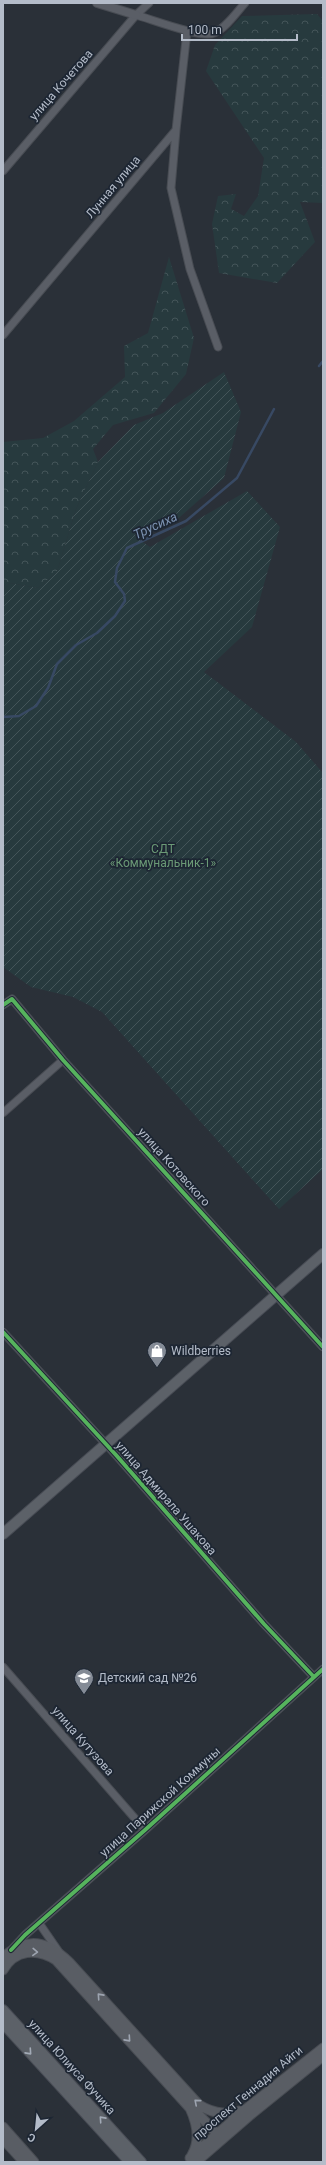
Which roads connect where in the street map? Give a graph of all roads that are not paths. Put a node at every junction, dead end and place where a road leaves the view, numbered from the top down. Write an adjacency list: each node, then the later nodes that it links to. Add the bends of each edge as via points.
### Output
1 (97, 3): 4 (street)
2 (149, 3): 4 (street, улица Кочетова)
3 (245, 3): 5 (street, via 221,29 212,34)
4 (136, 15): 5 (street); 7 (street, улица Кочетова)
5 (187, 31): 6 (street)
6 (176, 130): 8 (street, Лунная улица); 9 (street, via 172,195 190,269)
7 (3, 171)
8 (3, 335)
9 (218, 347)
10 (3, 1005): 11 (street, улица Котовского, via 12,999)
11 (63, 1060): 12 (street); 14 (street, улица Котовского)
12 (3, 1113)
13 (323, 1254): 14 (main road)
14 (276, 1295): 16 (street, улица Котовского); 17 (main road)
15 (3, 1332): 17 (street, улица Адмирала Ушакова)
16 (323, 1347)
17 (105, 1443): 18 (main road); 21 (street, улица Адмирала Ушакова)
18 (3, 1534)
19 (3, 1667): 22 (street, улица Кутузова)
20 (323, 1669): 21 (street, улица Парижской Коммуны)
21 (314, 1677): 22 (street, улица Парижской Коммуны)
22 (145, 1830): 23 (street, улица Парижской Коммуны)
23 (39, 1923): 24 (street, улица Парижской Коммуны); 25 (street)
24 (11, 1950): 25 (main road, via 22,1945 38,1944); 26 (main road, улица Парижской Коммуны)
25 (59, 1953): 33 (main road, one-way to 25, via 233,2114 220,2114 199,2105)
26 (3, 1957)
27 (3, 1970): 32 (main road, one-way to 32, via 14,1958 26,1952 41,1952 56,1960)
28 (3, 2010): 37 (main road, улица Юлиуса Фучика, one-way to 28)
29 (3, 2023): 37 (main road, улица Юлиуса Фучика, one-way to 37)
30 (323, 2048): 33 (main road, проспект Геннадия Айги)
31 (323, 2056): 35 (main road, проспект Геннадия Айги)
32 (189, 2107): 35 (main road); 38 (main road, via 197,2135)
33 (246, 2109): 35 (main road, проспект Геннадия Айги)
34 (3, 2127): 40 (main road)
35 (219, 2136): 38 (main road, проспект Геннадия Айги)
36 (3, 2139): 39 (main road)
37 (119, 2145): 41 (main road); 42 (main road)
38 (190, 2161)
39 (24, 2162)
40 (34, 2162)
41 (130, 2162)
42 (141, 2162)

